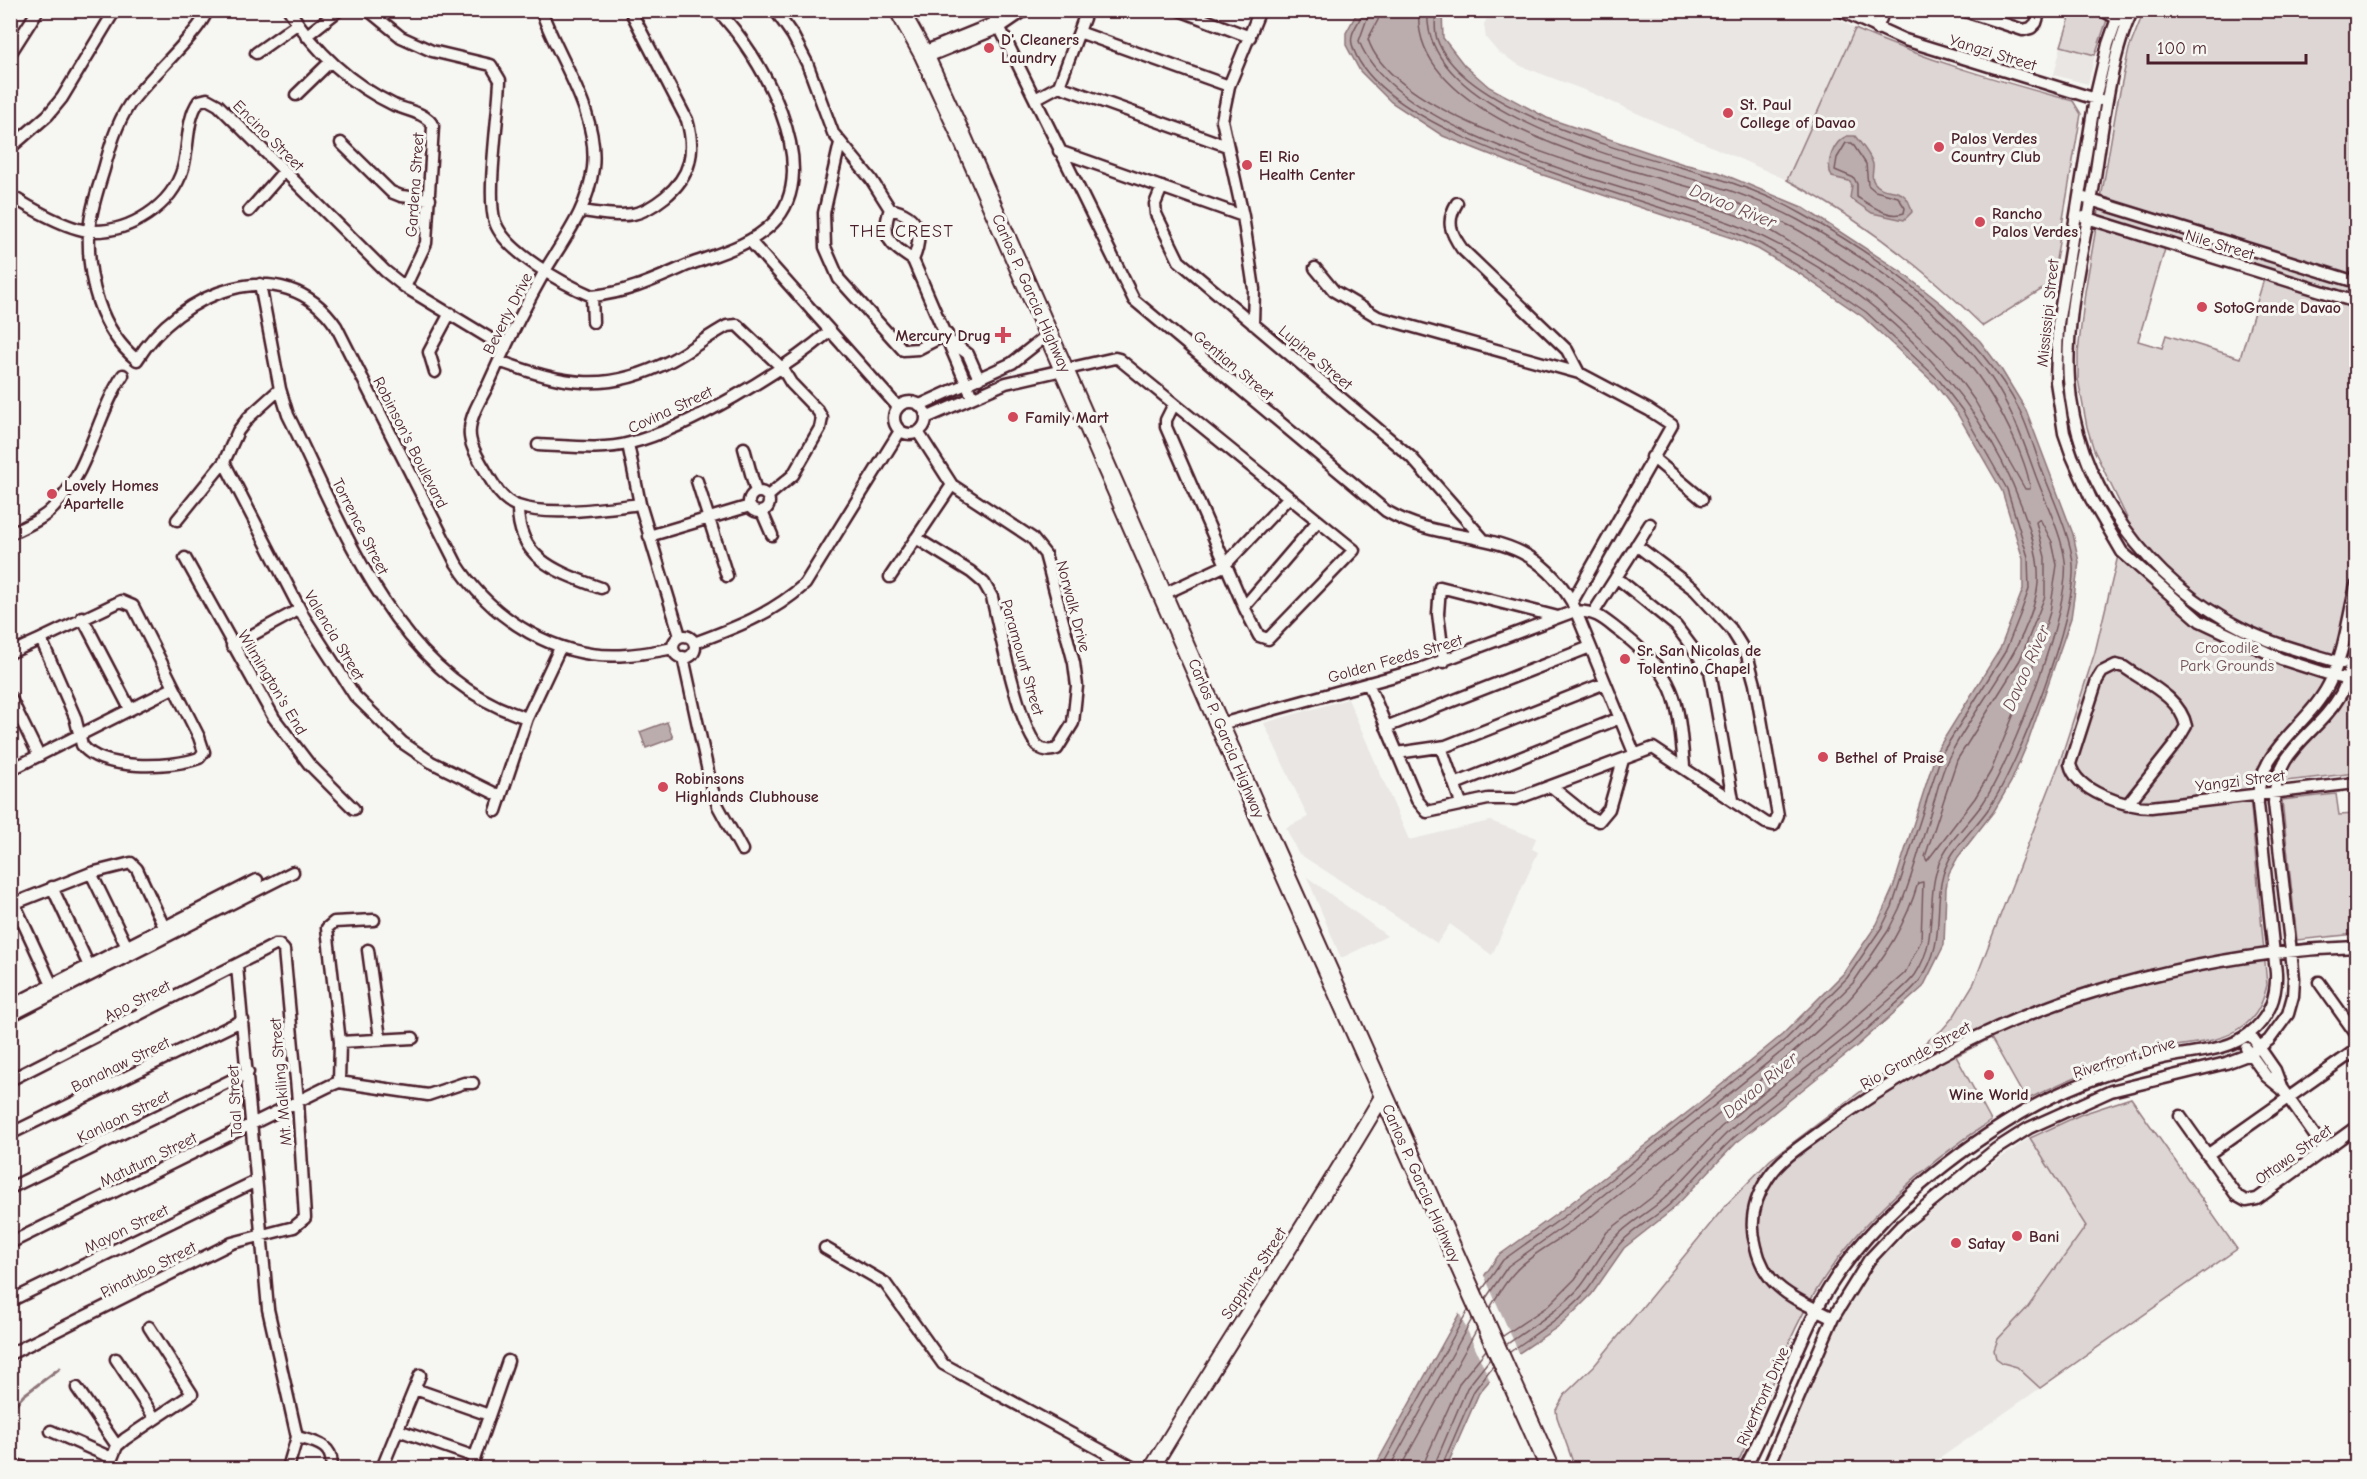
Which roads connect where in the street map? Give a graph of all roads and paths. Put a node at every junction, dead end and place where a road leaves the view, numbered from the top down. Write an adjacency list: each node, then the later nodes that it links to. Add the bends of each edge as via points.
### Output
1 (38, 10): 29 (street)
2 (115, 10): 41 (street, via 62,98)
3 (207, 10): 56 (street, via 203,22 161,65 129,106 113,135)
4 (289, 10): 23 (street, Gardena Street)
5 (339, 10): 26 (street)
6 (368, 10): 60 (street, via 401,37 432,51 495,68 500,80 492,211 508,244)
7 (541, 10): 52 (street, Beverly Drive, via 588,118 593,165)
8 (630, 10): 52 (street, via 687,120 692,136 691,159 683,179 672,192 646,210 623,215)
9 (717, 10): 57 (street, via 755,58 792,152 789,191 783,210)
10 (775, 10): 39 (street, via 815,79 827,122)
11 (899, 10): 30 (highway, Carlos P. Garcia Highway)
12 (1020, 10): 22 (main road)
13 (1087, 10): 25 (street)
14 (1179, 10): 27 (street)
15 (1260, 10): 27 (street)
16 (1839, 10): 24 (street, Yangzi Street)
17 (1884, 10): 24 (street)
18 (2040, 10): 20 (street, via 2033,32)
19 (2102, 10): 21 (street)
20 (1966, 11)
21 (2125, 15): 36 (street, Mississipi Street); 37 (street, Mississipi Street)
22 (994, 18): 30 (main road); 35 (street, Gentian Street)
23 (297, 24): 26 (street, Gardena Street); 28 (street)
24 (1877, 29): 36 (street, Yangzi Street)
25 (1079, 32): 32 (street); 33 (street)
26 (306, 36): 31 (street, Gardena Street)
27 (1250, 37): 33 (street)
28 (256, 53)
29 (10, 54)
30 (924, 55): 72 (highway, Carlos P. Garcia Highway)
31 (330, 62): 34 (street); 47 (street, Gardena Street, via 372,93 432,122 435,132)
32 (1059, 86): 35 (street); 40 (street)
33 (1229, 86): 40 (street, via 1222,120)
34 (296, 95)
35 (1035, 99): 42 (street, Gentian Street)
36 (2095, 99): 37 (street, Yangzi Street); 46 (street, Mississipi Street)
37 (2108, 103): 48 (street, Mississipi Street)
38 (341, 142): 47 (street, via 391,192)
39 (840, 143): 50 (street); 73 (street, via 823,230 825,247 839,279 903,350)
40 (1227, 146): 54 (street)
41 (10, 148)
42 (1059, 151): 44 (street); 116 (street, Gentian Street, via 1127,289 1142,308 1386,511 1422,525)
43 (284, 171): 51 (street); 56 (street, Encino Street, via 218,105 203,99 192,116 183,170 165,200 133,222); 63 (street, Encino Street)
44 (1162, 187): 54 (street); 68 (street, Lupine Street, via 1155,204 1156,214 1174,255)
45 (10, 195): 56 (street, via 40,212)
46 (2078, 196): 48 (street, Nile Street); 53 (street, Mississipi Street)
47 (430, 199): 63 (street, Gardena Street, via 426,243)
48 (2091, 201): 55 (street, Mississipi Street); 61 (street, Nile Street)
49 (1457, 203): 80 (street, via 1449,223 1462,249 1568,350)
50 (890, 209): 58 (street, via 885,226 888,238); 58 (street, via 907,214 913,221 920,241)
51 (249, 211)
52 (582, 211): 60 (street, Beverly Drive)
53 (2075, 215): 55 (street, Nile Street); 69 (street, Mississipi Street)
54 (1243, 216): 68 (street, via 1254,289)
55 (2088, 219): 65 (street, Nile Street); 70 (street, Mississipi Street)
56 (89, 231): 62 (street, Robinson's Boulevard, via 97,299 116,339 137,360 154,336 190,307 212,295)
57 (750, 241): 64 (street, via 641,286); 71 (street)
58 (913, 260): 73 (street)
59 (1315, 268): 80 (street, via 1335,291 1377,316)
60 (545, 270): 64 (street); 74 (street, Beverly Drive)
61 (2356, 282)
62 (260, 284): 85 (street, Torrence Street); 138 (street, Robinson's Boulevard, via 304,295 327,313 466,579 502,615)
63 (405, 287): 66 (street, Encino Street)
64 (592, 296): 67 (street)
65 (2356, 302)
66 (450, 313): 74 (street, Encino Street); 79 (street, via 429,352)
67 (593, 322)
68 (1253, 324): 116 (street, Lupine Street, via 1411,458)
69 (2058, 324): 70 (street); 145 (street, Mississipi Street, via 2056,382 2064,433 2091,499 2122,552 2200,621 2240,642)
70 (2071, 326): 143 (street, Mississipi Street, via 2069,380 2078,430 2104,493 2133,541 2209,610 2245,630)
71 (830, 332): 76 (street, Covina Street); 89 (street)
72 (1050, 333): 77 (highway, Carlos P. Garcia Highway); 78 (street)
73 (948, 338): 82 (street, via 968,354); 84 (street)
74 (504, 347): 75 (street, Beverly Drive)
75 (498, 361): 76 (street, via 555,380 611,382 646,373 732,324); 105 (street, Beverly Drive, via 471,422 470,437 493,485)
76 (782, 368): 93 (street, Covina Street, via 676,427); 101 (street, via 798,392 818,411 822,423 794,475)
77 (1065, 368): 83 (street); 87 (street, via 1118,358); 125 (highway, Carlos P. Garcia Highway)
78 (1000, 370): 82 (street); 83 (street)
79 (435, 372)
80 (1579, 373): 96 (street, via 1672,425)
81 (123, 375): 112 (street, via 84,464 55,507)
82 (979, 379): 84 (street)
83 (1006, 383): 86 (street)
84 (966, 384): 86 (street); 88 (street)
85 (280, 389): 97 (street, via 238,431); 152 (street, Torrence Street, via 288,415 350,540 411,638 449,678 493,706)
86 (972, 398): 90 (street)
87 (1174, 404): 102 (street); 119 (street, via 1166,427)
88 (920, 405): 89 (street, via 906,402); 90 (street)
89 (897, 407): 91 (street, via 893,417)
90 (926, 418): 92 (street)
91 (900, 431): 92 (street); 134 (street, via 805,584 759,617)
92 (918, 432): 99 (street, Norwalk Drive)
93 (628, 444): 94 (street); 104 (street, Covina Street)
94 (538, 445)
95 (744, 448): 100 (street)
96 (1652, 457): 103 (street); 126 (street)
97 (224, 462): 108 (street); 128 (street, Valencia Street)
98 (697, 481): 109 (street)
99 (952, 485): 115 (street); 157 (street, Norwalk Drive, via 1032,538 1045,554 1074,663 1077,699 1073,723 1061,745 1052,751)
100 (756, 492): 101 (street); 106 (street, via 750,498)
101 (768, 496): 107 (street, via 769,505)
102 (1289, 497): 110 (street); 119 (street)
103 (1702, 499)
104 (640, 504): 105 (street, via 590,510); 114 (street, Covina Street)
105 (518, 506): 124 (street, via 522,538 534,554 566,576)
106 (750, 506): 107 (street); 109 (street)
107 (762, 512): 113 (street)
108 (177, 520)
109 (710, 520): 114 (street); 120 (street)
110 (1317, 522): 127 (street); 127 (street, via 1354,550 1268,639 1259,636)
111 (1650, 524): 117 (street)
112 (10, 534)
113 (772, 535)
114 (649, 536): 132 (street, Covina Street)
115 (916, 538): 121 (street); 157 (street, Paramount Street, via 971,572 989,590 1019,704)
116 (1484, 540): 126 (street, Gentian Street, via 1529,555 1558,582)
117 (1636, 544): 122 (street); 171 (street, via 1695,590 1731,629 1748,655 1778,816 1774,825)
118 (185, 558): 136 (street, Wilmington's End)
119 (1224, 566): 125 (street); 127 (street)
120 (727, 576)
121 (890, 577)
122 (1616, 577): 129 (street); 171 (street, via 1665,614 1710,671)
123 (2356, 586): 143 (street)
124 (602, 588)
125 (1164, 594): 154 (highway, Carlos P. Garcia Highway)
126 (1573, 606): 129 (street); 131 (street, Golden Feeds Street); 137 (street, Gentian Street)
127 (1244, 607)
128 (300, 609): 136 (street); 170 (street, Valencia Street, via 342,678 380,723 431,762)
129 (1594, 612): 163 (street, via 1639,647 1672,687 1679,712)
130 (82, 617): 133 (street); 149 (street, via 121,601 133,606); 151 (street)
131 (1558, 617): 142 (street, Golden Feeds Street); 142 (street, via 1440,587 1438,614)
132 (680, 636): 134 (street); 139 (street)
133 (41, 639): 140 (street); 156 (street)
134 (694, 643): 141 (street, via 693,652)
135 (2356, 645): 144 (street, Riverfront Drive)
136 (232, 646): 174 (street, Wilmington's End, via 290,741)
137 (1590, 646): 148 (street, Gentian Street); 155 (street)
138 (560, 648): 139 (street, Robinson's Boulevard, via 627,656); 152 (street)
139 (673, 648): 141 (street)
140 (10, 653)
141 (683, 657): 176 (street, via 711,785)
142 (1444, 662): 147 (street, Golden Feeds Street)
143 (2337, 662): 144 (street, Mississipi Street); 145 (street)
144 (2354, 666): 146 (street, Riverfront Drive)
145 (2333, 676): 146 (street, Mississipi Street); 169 (street, via 2321,697 2271,756 2261,772)
146 (2352, 682): 168 (street, Riverfront Drive, via 2283,762)
147 (1368, 683): 154 (street, Golden Feeds Street); 155 (street)
148 (1605, 683): 153 (street, Gentian Street); 158 (street)
149 (173, 688): 151 (street); 156 (street, via 200,737 203,754 193,760 113,764 85,749)
150 (10, 697): 161 (street)
151 (130, 709): 156 (street)
152 (527, 718): 170 (street)
153 (1620, 718): 160 (street, Gentian Street); 166 (street)
154 (1221, 724): 210 (highway, Carlos P. Garcia Highway)
155 (1386, 727): 159 (street)
156 (79, 733): 161 (street)
157 (1038, 747)
158 (1441, 747): 159 (street); 166 (street)
159 (1397, 753): 172 (street, via 1417,800 1427,812)
160 (1635, 755): 162 (street); 163 (street, via 1657,749)
161 (39, 756): 164 (street)
162 (1623, 760): 167 (street); 167 (street, via 1609,809 1599,821)
163 (1684, 766): 171 (street)
164 (10, 770)
165 (2356, 783): 168 (street, Yangzi Street)
166 (1455, 784): 172 (street)
167 (1552, 787): 172 (street, via 1516,799)
168 (2274, 791): 169 (street, Yangzi Street); 188 (street, Riverfront Drive)
169 (2257, 793): 173 (street, Yangzi Street, via 2151,807); 189 (street)
170 (500, 796): 175 (street)
171 (1733, 800)
172 (1461, 803)
173 (2127, 805): 173 (street, Yangzi Street, via 2094,790 2074,775 2070,764 2097,680 2102,672 2116,665 2173,701 2186,726)
174 (354, 809)
175 (496, 811)
176 (742, 850)
177 (293, 872): 196 (street)
178 (91, 873): 180 (street); 183 (street, via 131,863); 185 (street)
179 (257, 880): 183 (street)
180 (52, 887): 181 (street); 190 (street)
181 (12, 904): 193 (street)
182 (374, 920): 202 (street, via 334,922 327,928)
183 (164, 927): 185 (street)
184 (276, 945): 191 (street, Apo Street); 211 (street, Mt. Makiling Street, via 282,946 285,956)
185 (126, 947): 190 (street)
186 (2356, 947): 188 (street, Rio Grande Street)
187 (368, 950): 200 (street)
188 (2291, 952): 189 (street, Rio Grande Street); 204 (street, Riverfront Drive, via 2293,996 2288,1014 2280,1028)
189 (2274, 954): 199 (street, via 2277,986 2272,1004 2259,1025); 227 (street, Rio Grande Street, via 2196,965 2091,992 1995,1029 1874,1094 1797,1149 1769,1176 1760,1192 1753,1238 1761,1264 1777,1286)
190 (89, 966): 193 (street)
191 (237, 966): 197 (street, Taal Street); 206 (street, Apo Street)
192 (2319, 982): 198 (street)
193 (52, 985): 195 (street)
194 (10, 992): 195 (street)
195 (13, 1005)
196 (10, 1016)
197 (243, 1020): 205 (street, Taal Street); 215 (street, Banahaw Street)
198 (2356, 1034)
199 (2245, 1037): 204 (street); 220 (street, Riverfront Drive, via 2219,1047 2160,1058 2064,1091 1984,1137)
200 (380, 1038): 201 (street); 202 (street)
201 (413, 1038)
202 (340, 1042): 207 (street)
203 (2356, 1050): 209 (street)
204 (2255, 1051): 209 (street, via 2266,1076); 221 (street, Riverfront Drive, via 2226,1063 2111,1091 2072,1107 1996,1149)
205 (248, 1072): 213 (street, Taal Street); 219 (street, Kanlaon Street)
206 (10, 1080)
207 (339, 1082): 208 (street, via 428,1095); 211 (street, Matutum Street)
208 (473, 1083)
209 (2285, 1093): 216 (street); 217 (street)
210 (1383, 1095): 244 (highway, Carlos P. Garcia Highway); 250 (street, Sapphire Street)
211 (298, 1101): 213 (street, Matutum Street); 222 (street, Mt. Makiling Street, via 305,1214)
212 (2180, 1116): 217 (street, Ottawa Street)
213 (250, 1126): 218 (street, Taal Street); 224 (street, Matutum Street)
214 (2356, 1127): 216 (street, Ottawa Street)
215 (10, 1134)
216 (2325, 1150): 217 (street, Ottawa Street, via 2250,1201 2237,1196)
217 (2208, 1155)
218 (254, 1182): 223 (street, Taal Street); 226 (street, Mayon Street)
219 (10, 1188)
220 (1901, 1202): 221 (street); 227 (street, Riverfront Drive, via 1864,1240)
221 (1912, 1216): 228 (street, Riverfront Drive, via 1869,1260)
222 (302, 1222): 223 (street, Pinatubo Street)
223 (260, 1235): 230 (street, Pinatubo Street, via 232,1243); 240 (street, Taal Street, via 276,1353)
224 (10, 1243)
225 (825, 1248): 249 (street, via 885,1283 943,1364)
226 (10, 1301)
227 (1817, 1309): 228 (street, Rio Grande Street); 251 (street, Riverfront Drive)
228 (1833, 1318): 252 (street, Riverfront Drive)
229 (149, 1328): 237 (street, via 192,1394)
230 (10, 1354)
231 (116, 1359): 237 (street)
232 (508, 1361): 236 (street)
233 (420, 1375): 235 (street)
234 (77, 1388): 241 (street)
235 (415, 1389): 236 (street); 238 (street)
236 (489, 1415): 242 (street)
237 (154, 1417): 241 (street)
238 (398, 1430): 242 (street); 247 (street)
239 (51, 1431): 243 (street)
240 (297, 1437): 245 (street); 246 (street, via 328,1450 332,1455)
241 (117, 1446): 243 (street)
242 (475, 1456): 248 (street)
243 (110, 1463)
244 (1547, 1464)
245 (288, 1468)
246 (331, 1468)
247 (382, 1468)
248 (471, 1468)
249 (1134, 1468)
250 (1152, 1468)
251 (1745, 1468)
252 (1768, 1468)

